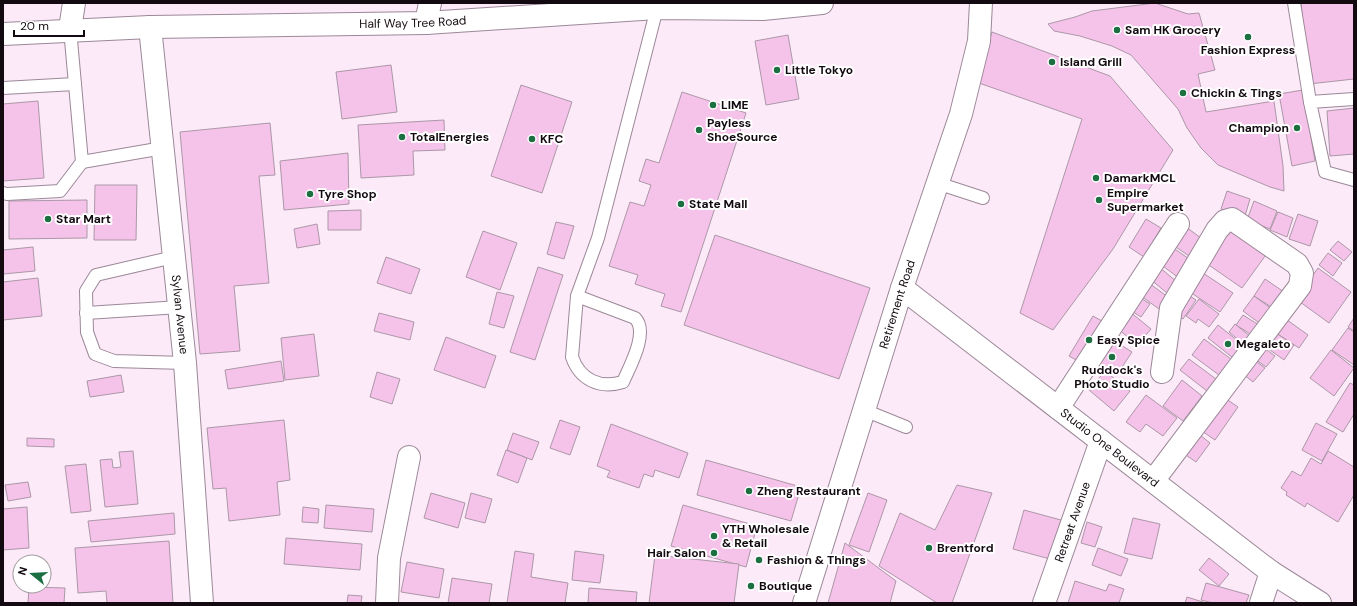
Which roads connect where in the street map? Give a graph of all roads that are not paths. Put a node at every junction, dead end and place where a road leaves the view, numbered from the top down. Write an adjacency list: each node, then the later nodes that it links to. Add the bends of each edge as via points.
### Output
1 (74, 3): 9 (street)
2 (822, 3): 5 (street, Half Way Tree Road)
3 (981, 3): 18 (street, Retirement Road, via 980,41 961,114)
4 (1294, 3): 14 (lane)
5 (763, 6): 6 (street, Half Way Tree Road)
6 (657, 8): 7 (street, Half Way Tree Road); 24 (lane, via 598,238)
7 (428, 13): 8 (street, Half Way Tree Road)
8 (150, 27): 9 (street, Half Way Tree Road); 15 (street, Sylvan Avenue)
9 (70, 29): 10 (street, Half Way Tree Road); 11 (lane)
10 (3, 34)
11 (75, 84): 12 (lane); 16 (lane)
12 (3, 88)
13 (1354, 99): 14 (lane)
14 (1310, 102): 17 (lane, via 1325,172)
15 (163, 148): 16 (lane); 22 (street, Sylvan Avenue)
16 (82, 162): 19 (lane, via 60,191)
17 (1354, 180)
18 (937, 183): 20 (lane); 23 (street, Retirement Road)
19 (3, 193)
20 (983, 198)
21 (1178, 224): 29 (street)
22 (174, 257): 25 (street, Sylvan Avenue); 26 (lane, via 96,275 86,291)
23 (902, 288): 29 (street, Studio One Boulevard); 30 (street, Retirement Road)
24 (577, 296): 24 (lane, via 572,357 575,365 585,377 600,384 623,382 640,336 639,323 635,318)
25 (180, 307): 26 (lane); 27 (street, Sylvan Avenue)
26 (86, 313): 27 (lane, via 87,332 95,354 114,361)
27 (185, 362): 36 (street, Sylvan Avenue)
28 (1162, 372): 34 (street, via 1171,308 1217,230 1225,221 1232,219 1298,264 1302,273 1300,286)
29 (1058, 408): 32 (street, Studio One Boulevard)
30 (864, 410): 31 (lane); 38 (street, Retirement Road)
31 (906, 427)
32 (1101, 441): 34 (street, Studio One Boulevard); 39 (street, Retreat Avenue)
33 (409, 457): 37 (street, via 389,558)
34 (1153, 481): 35 (street, Studio One Boulevard)
35 (1271, 572): 40 (street); 41 (street, Studio One Boulevard)
36 (202, 603)
37 (387, 603)
38 (804, 603)
39 (1044, 603)
40 (1261, 603)
41 (1320, 603)

